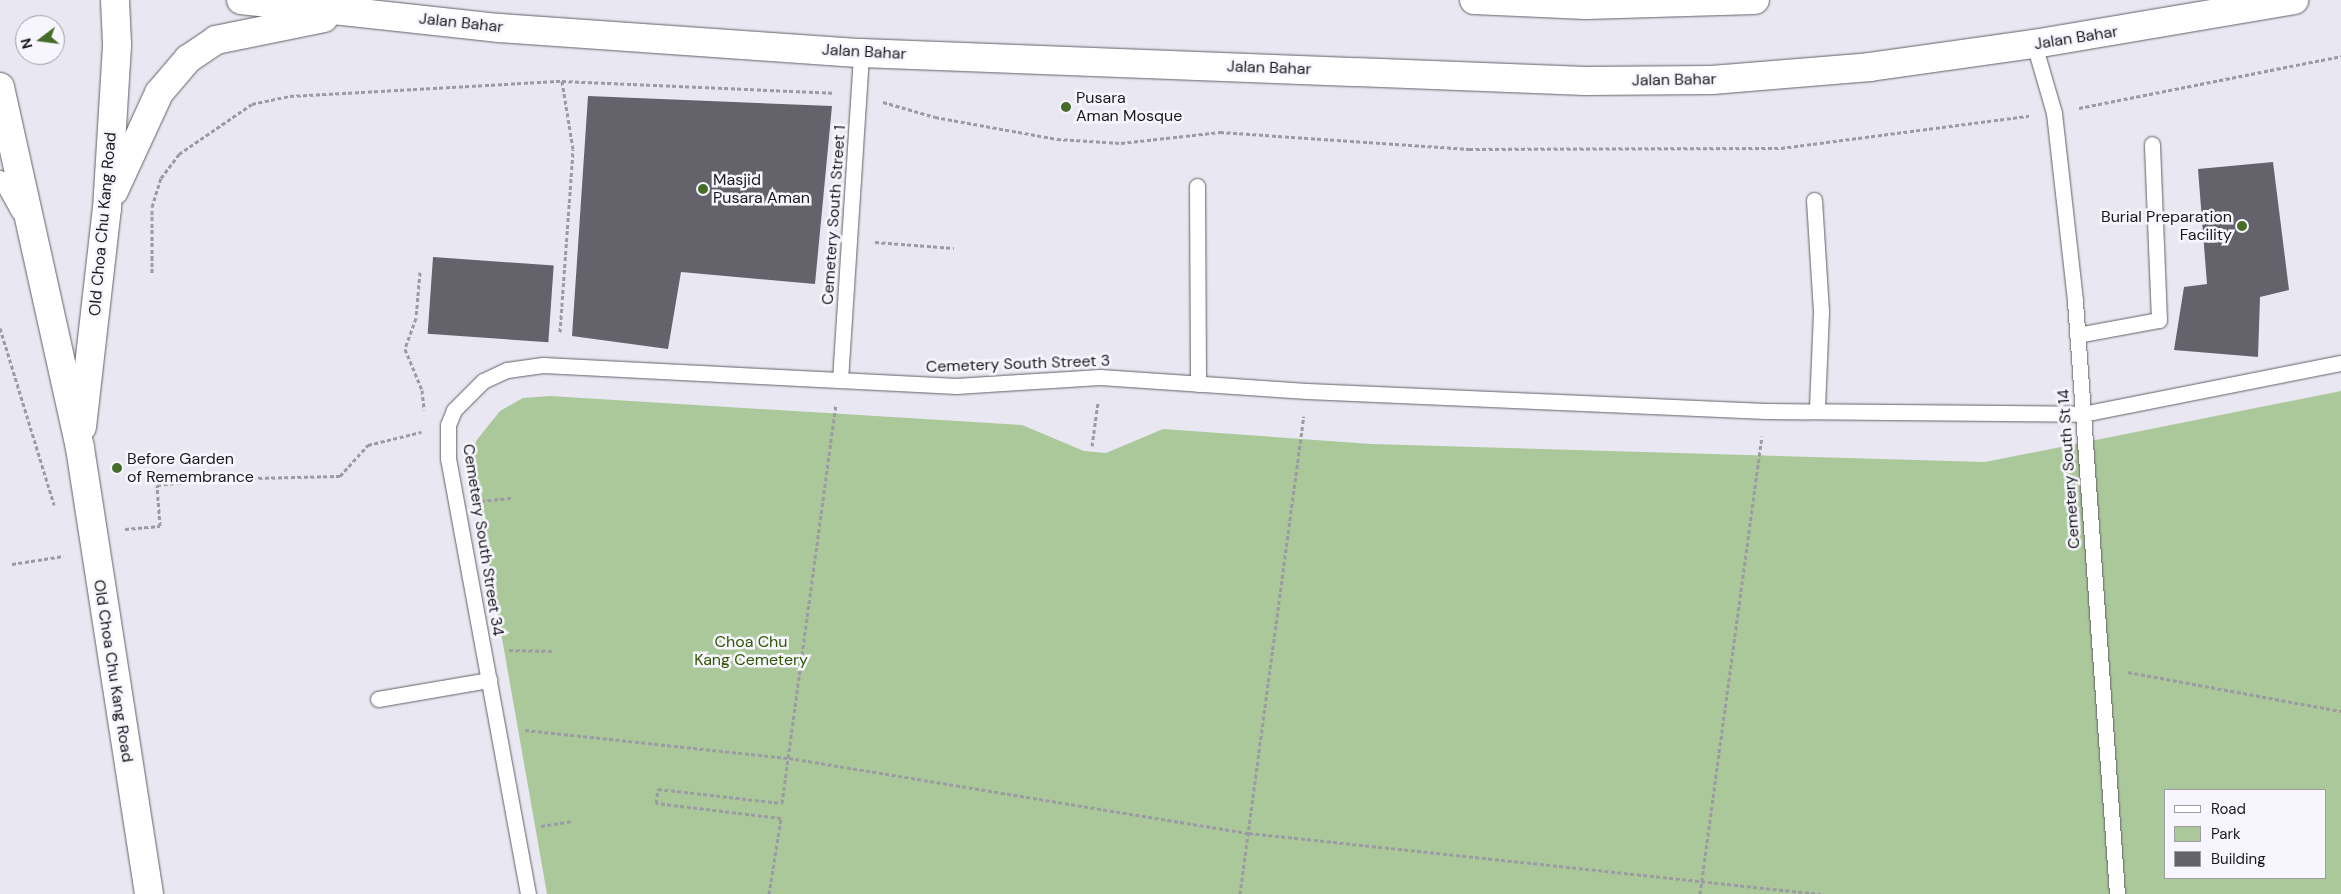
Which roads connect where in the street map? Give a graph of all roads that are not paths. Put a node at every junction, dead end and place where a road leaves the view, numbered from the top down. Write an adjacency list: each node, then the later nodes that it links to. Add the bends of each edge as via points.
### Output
1 (114, 0): 14 (main road, Old Choa Chu Kang Road, via 117,44)
2 (241, 0): 6 (main road, Jalan Bahar)
3 (1474, 0): 4 (main road, via 1586,5)
4 (1755, 0)
5 (2294, 0): 7 (main road, Jalan Bahar)
6 (361, 12): 8 (main road, Jalan Bahar, via 500,28); 14 (main road, via 250,30 216,40 188,59 159,93)
7 (2034, 44): 8 (main road, Jalan Bahar, via 1870,67 1702,80 1585,81); 16 (lane, Cemetery South St 14, via 2054,113)
8 (861, 53): 18 (lane, Cemetery South Street 1, via 852,240)
9 (0, 87): 15 (main road, Old Choa Chu Kang Road)
10 (2152, 144): 16 (lane, via 2159,320)
11 (0, 178): 15 (lane)
12 (1197, 186): 19 (lane)
13 (1814, 200): 20 (lane, via 1821,312)
14 (107, 209): 22 (main road, Old Choa Chu Kang Road)
15 (31, 232): 22 (main road, Old Choa Chu Kang Road)
16 (2077, 335): 21 (lane, Cemetery South St 14)
17 (2341, 364): 21 (lane, Cemetery South Street 3)
18 (840, 380): 19 (lane, Cemetery South Street 3, via 956,386 1100,377); 23 (lane, Cemetery South Street 34, via 543,365 507,370 482,381 459,405 448,425 448,459)
19 (1198, 384): 20 (lane, Cemetery South Street 3, via 1766,411)
20 (1817, 409): 21 (lane, Cemetery South Street 3)
21 (2083, 414): 27 (lane, Cemetery South St 14)
22 (80, 448): 25 (main road, Old Choa Chu Kang Road)
23 (489, 680): 24 (lane); 26 (lane, Cemetery South Street 34)
24 (378, 699)
25 (149, 894)
26 (528, 894)
27 (2117, 894)

